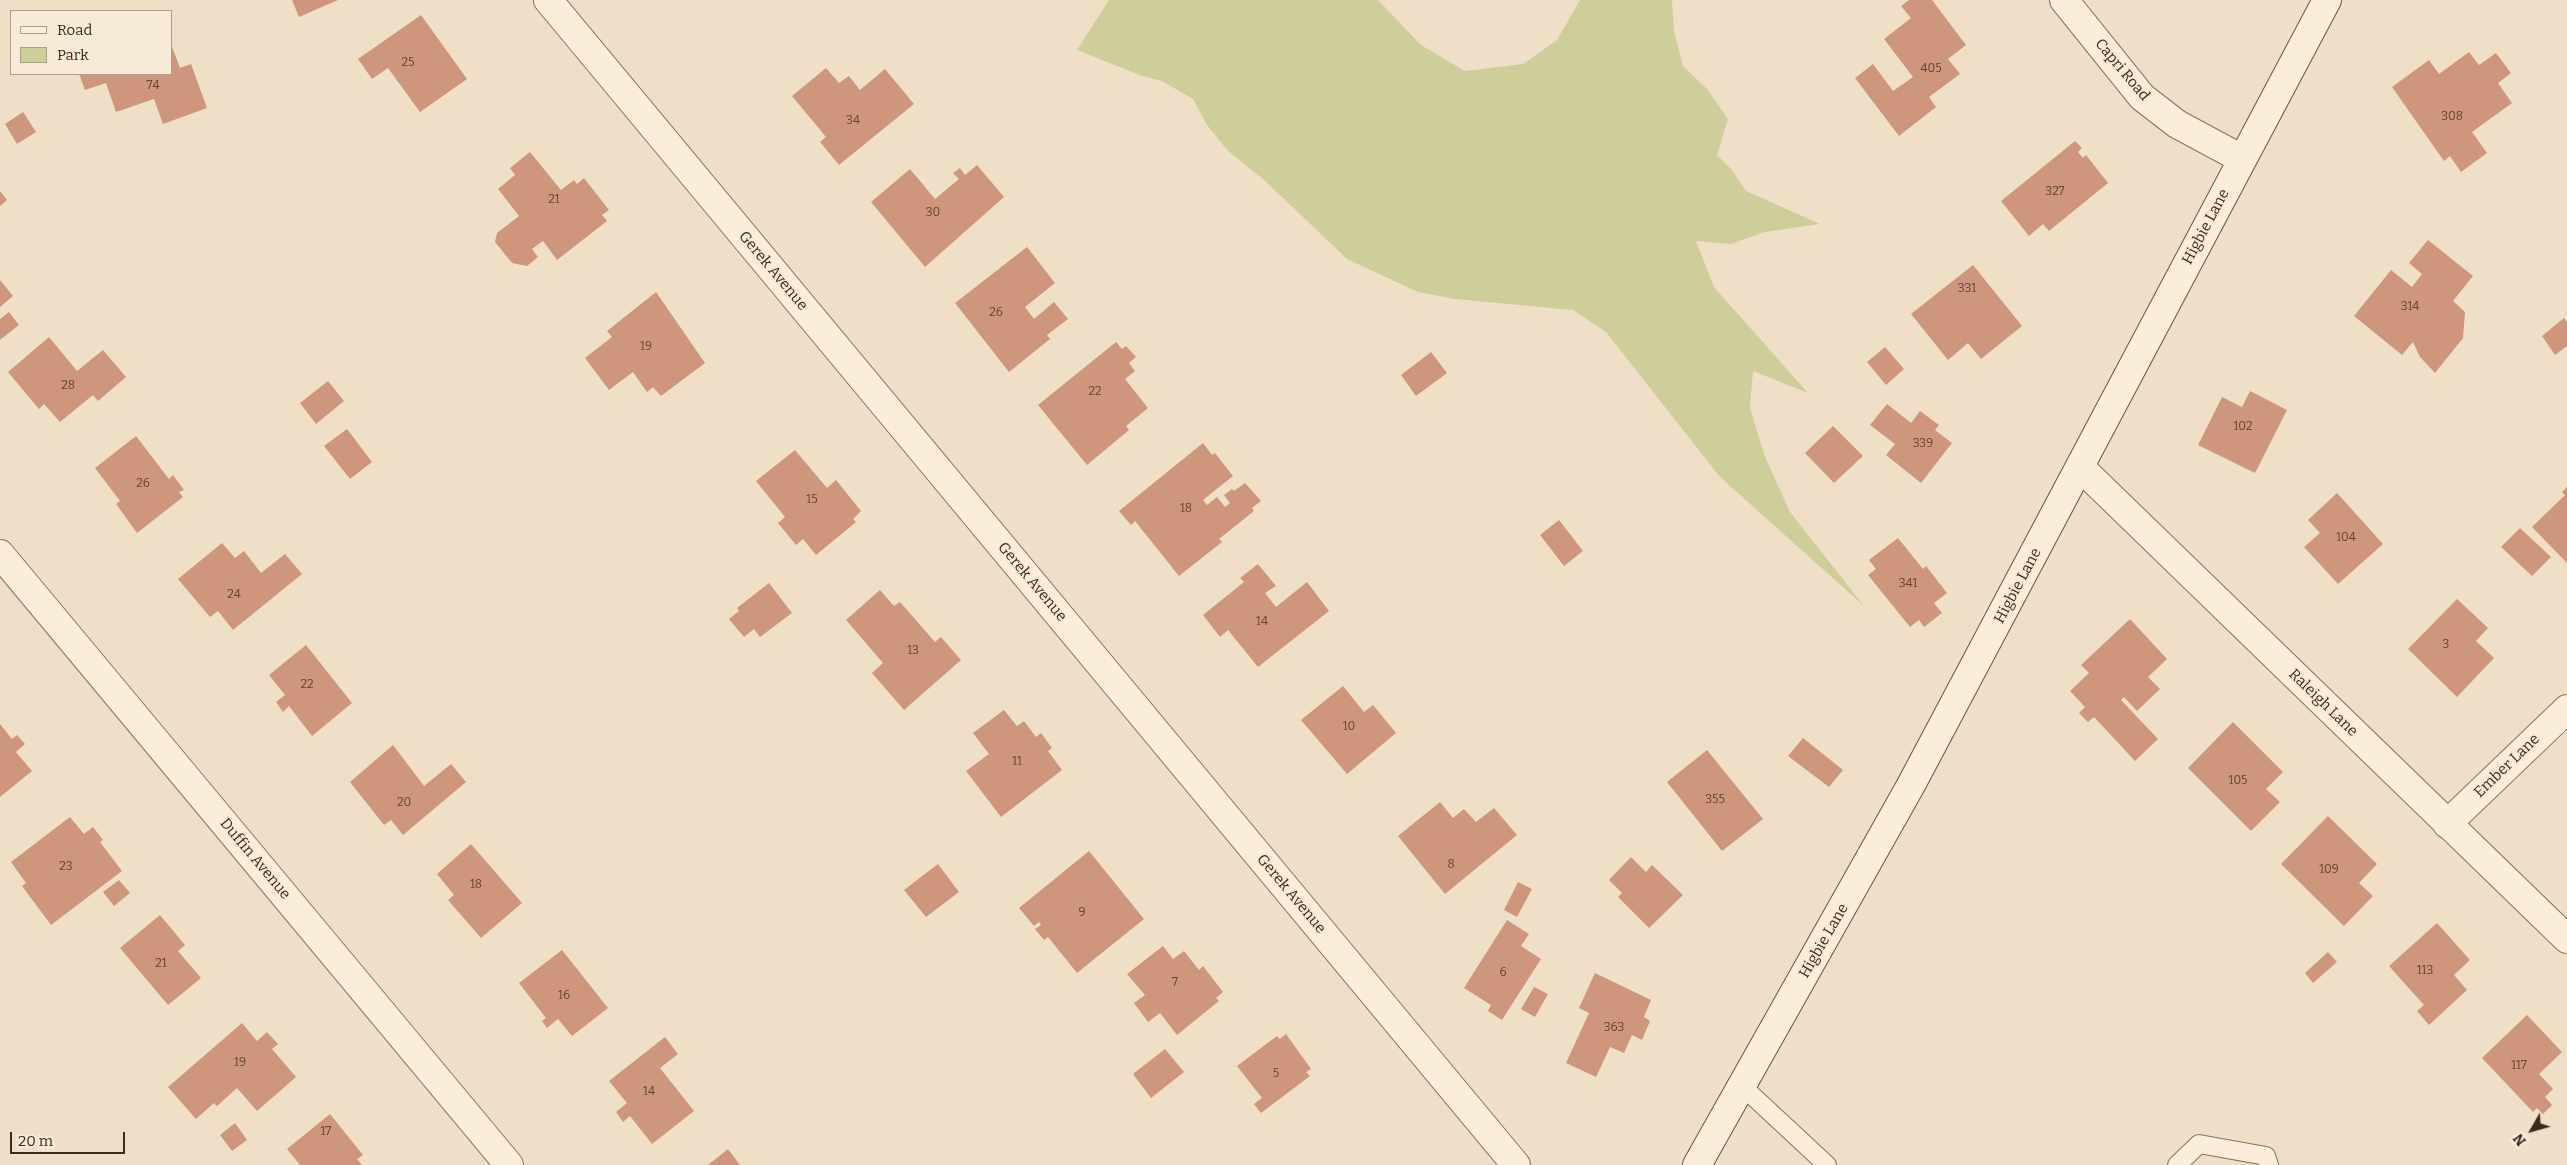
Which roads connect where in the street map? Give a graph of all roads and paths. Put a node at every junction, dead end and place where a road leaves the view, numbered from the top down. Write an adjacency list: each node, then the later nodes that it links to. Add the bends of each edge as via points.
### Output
1 (548, 0): 12 (street, Gerek Avenue)
2 (2064, 0): 4 (street, Capri Road, via 2142,97 2177,124)
3 (2327, 0): 4 (street, Higbie Lane)
4 (2242, 159): 5 (street, Higbie Lane)
5 (2080, 467): 8 (street, Raleigh Lane); 10 (street, Higbie Lane, via 1911,785)
6 (0, 554): 11 (street, Duffin Avenue)
7 (2567, 709): 8 (street, Ember Lane)
8 (2447, 824): 9 (street, Raleigh Lane)
9 (2567, 939)
10 (1742, 1086): 13 (street, Higbie Lane); 14 (lane)
11 (509, 1165)
12 (1516, 1165)
13 (1697, 1165)
14 (1827, 1165)
15 (2176, 1165): 16 (lane, via 2199,1144 2266,1156)
16 (2269, 1165)

